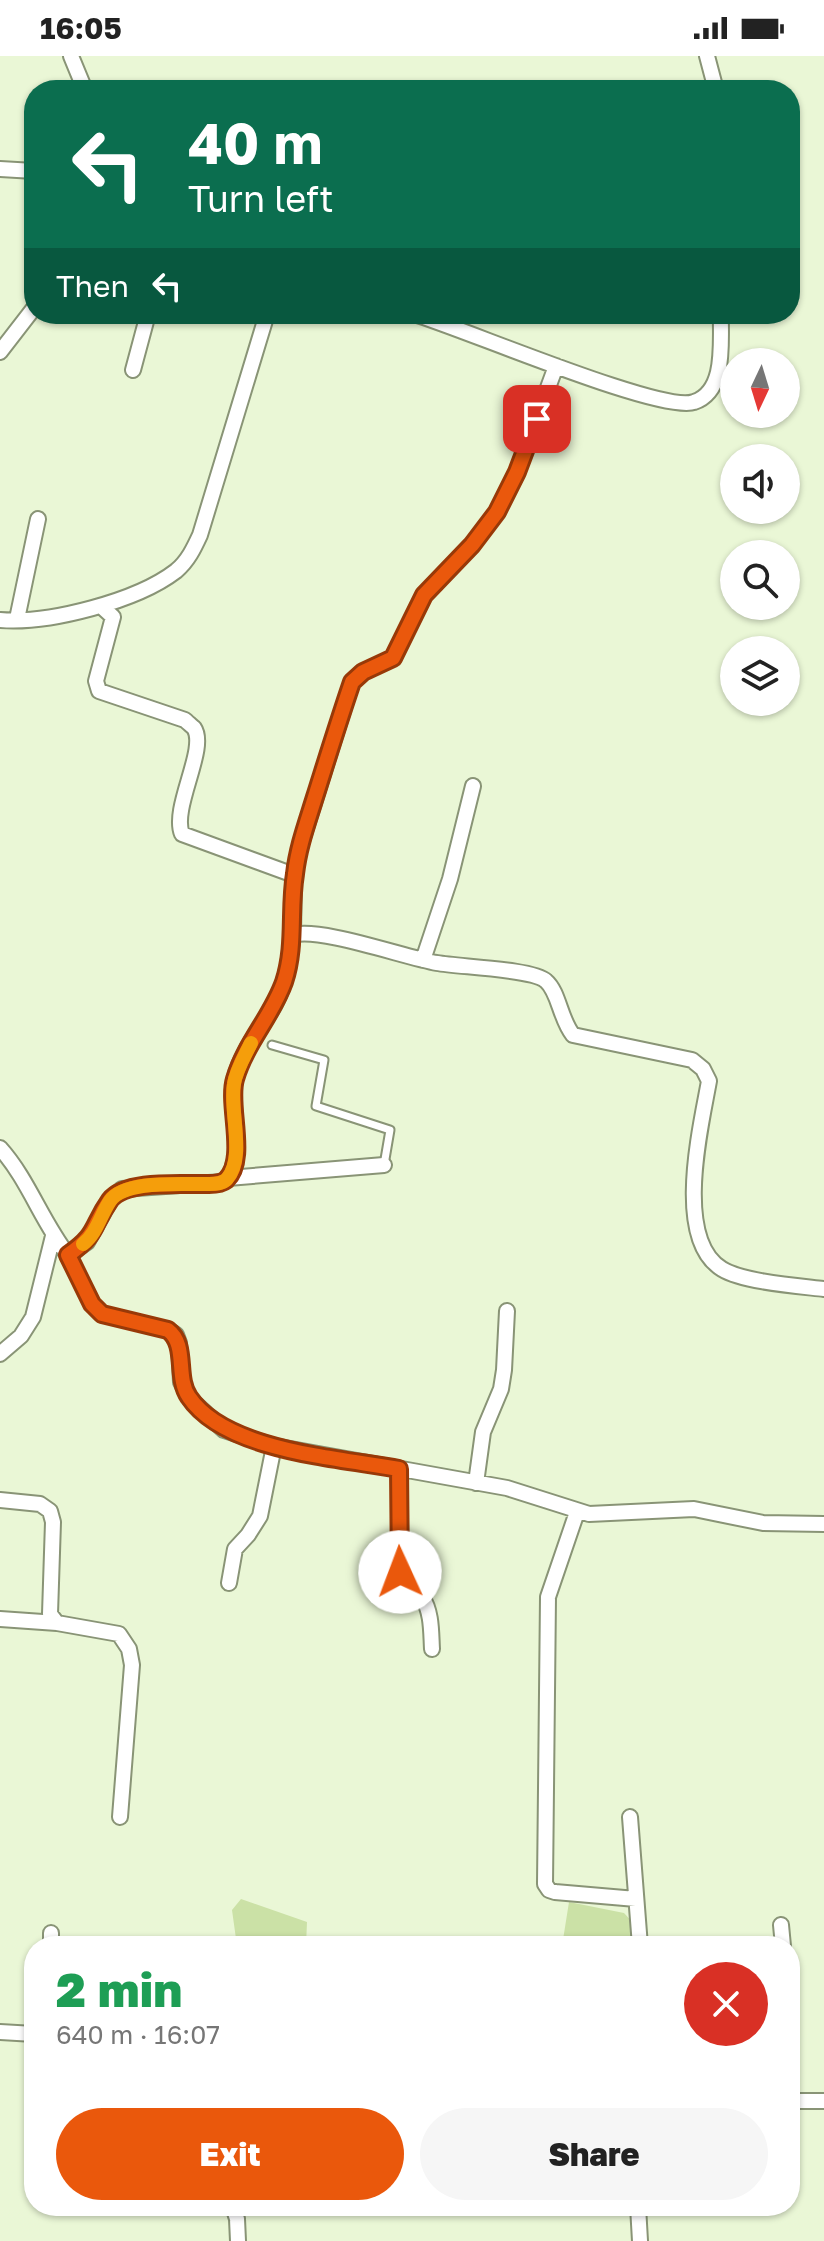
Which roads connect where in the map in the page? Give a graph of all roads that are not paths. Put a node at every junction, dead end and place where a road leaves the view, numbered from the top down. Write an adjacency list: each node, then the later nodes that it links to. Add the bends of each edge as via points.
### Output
1 (71, 56): 3 (street)
2 (707, 56): 4 (street)
3 (81, 80)
4 (713, 80)
5 (0, 169): 6 (street)
6 (24, 170)
7 (24, 321): 12 (street)
8 (145, 324): 14 (street)
9 (264, 324): 16 (street, via 190,557 157,583)
10 (441, 324): 13 (street)
11 (721, 324): 13 (street, via 716,380 694,402 649,396)
12 (0, 352)
13 (556, 366): 20 (street, via 497,512 424,595 393,658 352,682)
14 (133, 370)
15 (38, 519): 17 (street)
16 (101, 606): 17 (street); 20 (street, via 113,617 96,681 99,691 185,720 197,736 179,820 182,834)
17 (17, 619): 18 (street)
18 (0, 620)
19 (473, 786): 22 (street)
20 (294, 875): 21 (street)
21 (293, 935): 22 (street, via 321,934); 26 (street, via 279,993 236,1076 237,1128)
22 (423, 960): 29 (street, via 537,975 551,986 573,1035 692,1060 703,1069 709,1081 693,1192 705,1250 722,1269 741,1276)
23 (272, 1045): 25 (lane, via 324,1060 316,1106 390,1130)
24 (0, 1148): 27 (street)
25 (384, 1165): 26 (street)
26 (228, 1178): 28 (street, via 209,1184 122,1189 87,1242)
27 (53, 1236): 28 (street); 31 (street, via 33,1317)
28 (68, 1255): 32 (street, via 102,1314 176,1335 181,1382 190,1399 224,1430)
29 (824, 1289)
30 (507, 1311): 34 (street, via 502,1379 483,1432)
31 (0, 1354)
32 (274, 1446): 33 (street); 38 (street, via 260,1516 235,1549)
33 (399, 1469): 34 (street); 41 (street, via 400,1572 424,1599)
34 (476, 1483): 36 (street)
35 (0, 1500): 40 (street, via 40,1504 50,1511 50,1614)
36 (577, 1512): 37 (street, via 694,1509 763,1523); 44 (street, via 548,1597 545,1884 555,1892)
37 (824, 1524)
38 (229, 1583)
39 (0, 1619): 40 (street)
40 (57, 1623): 42 (street, via 119,1634 129,1649)
41 (432, 1649)
42 (120, 1817)
43 (630, 1817): 44 (street)
44 (636, 1899): 46 (street)
45 (781, 1925): 47 (street)
46 (639, 1936)
47 (782, 1936)
48 (0, 2032): 49 (street)
49 (24, 2033)
50 (800, 2101): 51 (street)
51 (824, 2101)
52 (236, 2216): 54 (street)
53 (639, 2216): 55 (street)
54 (238, 2241)
55 (640, 2241)

